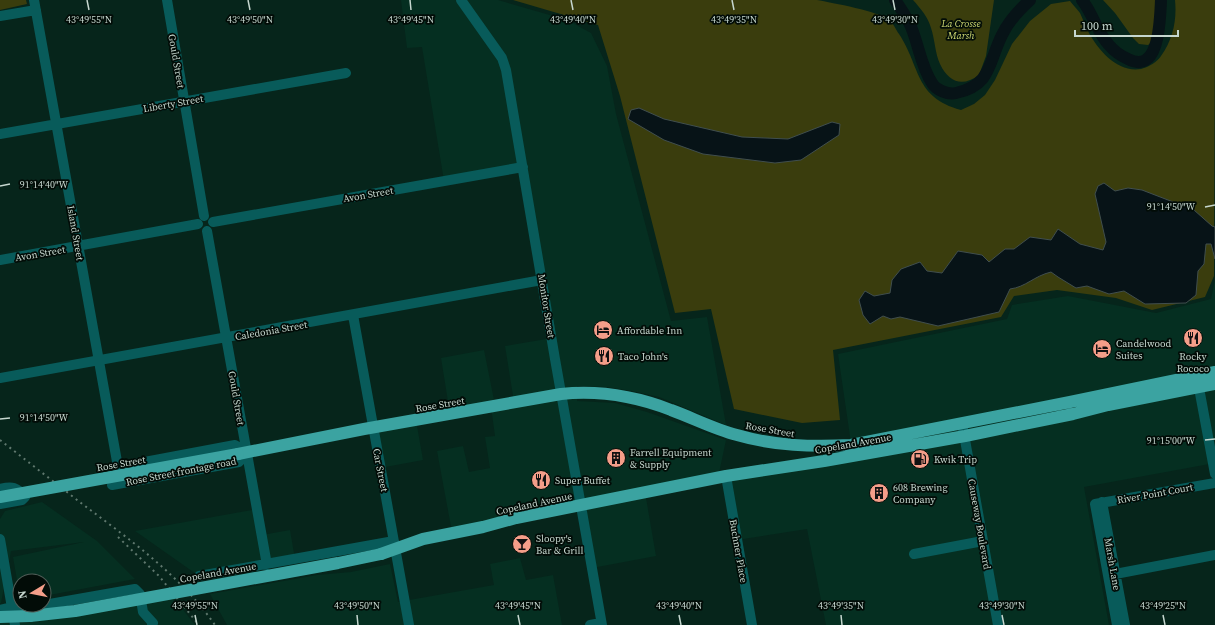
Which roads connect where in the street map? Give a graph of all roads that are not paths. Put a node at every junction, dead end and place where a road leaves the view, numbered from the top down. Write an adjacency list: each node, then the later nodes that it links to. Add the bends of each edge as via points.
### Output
1 (168, 0): 6 (street, Gould Street)
2 (461, 0): 9 (street, Monitor Street, via 504,63)
3 (35, 5): 4 (street); 7 (street, Island Street)
4 (0, 16)
5 (346, 73): 6 (street, Liberty Street)
6 (184, 101): 7 (street, Liberty Street); 10 (street, Gould Street)
7 (56, 124): 8 (street, Liberty Street); 14 (street, Island Street)
8 (0, 134)
9 (523, 167): 11 (street, Avon Street); 16 (street, Monitor Street)
10 (204, 216): 11 (street); 12 (street, via 198,220)
11 (213, 222): 13 (street)
12 (198, 224): 13 (street, via 200,229); 14 (street, Avon Street)
13 (207, 231): 18 (street, Gould Street)
14 (79, 246): 15 (street, Avon Street); 19 (street, Island Street)
15 (0, 260)
16 (542, 280): 17 (street, Caledonia Street); 25 (street, Monitor Street)
17 (353, 315): 18 (street, Caledonia Street); 28 (street, Car Street)
18 (226, 338): 19 (street, Caledonia Street); 31 (street, Gould Street)
19 (99, 360): 21 (street, Caledonia Street); 31 (street, Island Street, via 118,467 235,445)
20 (1215, 372): 22 (highway, Copeland Avenue)
21 (0, 378)
22 (1177, 380): 26 (highway, via 1172,387 1141,395); 27 (highway, Copeland Avenue)
23 (1215, 384): 24 (highway, Copeland Avenue)
24 (1199, 388): 26 (highway, Copeland Avenue); 32 (street)
25 (561, 394): 28 (highway, Rose Street); 30 (highway, Rose Street, via 581,392 625,396 736,435 768,442 821,447 851,445); 40 (street, Monitor Street)
26 (1133, 400): 29 (highway, Copeland Avenue)
27 (962, 423): 29 (street, Causeway Boulevard); 30 (highway, Copeland Avenue)
28 (373, 428): 31 (highway, Rose Street); 43 (street, Car Street)
29 (965, 436): 33 (highway, Copeland Avenue); 42 (street, Causeway Boulevard)
30 (880, 438)
31 (242, 453): 35 (street, Rose Street frontage road, via 239,462); 37 (highway, Rose Street, bridge); 46 (street, Gould Street)
32 (1215, 474)
33 (726, 476): 40 (highway, Copeland Avenue); 58 (street, Buchner Place)
34 (1215, 483): 38 (street, River Point Court)
35 (112, 485)
36 (0, 489): 39 (street, via 13,487 25,497 22,500)
37 (0, 497)
38 (1099, 503): 47 (street, Marsh Lane)
39 (0, 504)
40 (581, 505): 43 (highway, Copeland Avenue); 55 (street, Monitor Street)
41 (0, 539): 51 (street)
42 (983, 542): 44 (street); 59 (street, Causeway Boulevard)
43 (395, 545): 46 (street); 53 (highway, Copeland Avenue, bridge, via 381,554 331,565); 56 (street, Car Street)
44 (914, 554)
45 (1215, 556): 47 (street)
46 (267, 564): 48 (street)
47 (1112, 574): 60 (street, Marsh Lane); 61 (street, Marsh Lane)
48 (199, 576)
49 (52, 603): 54 (street, via 135,589 140,594 143,612)
50 (0, 610): 51 (street)
51 (14, 616): 52 (highway, Copeland Avenue); 53 (highway, Copeland Avenue)
52 (0, 617)
53 (27, 620)
54 (152, 624)
55 (602, 624): 57 (street)
56 (409, 625)
57 (590, 625)
58 (752, 625)
59 (998, 625)
60 (1117, 625)
61 (1125, 625)

